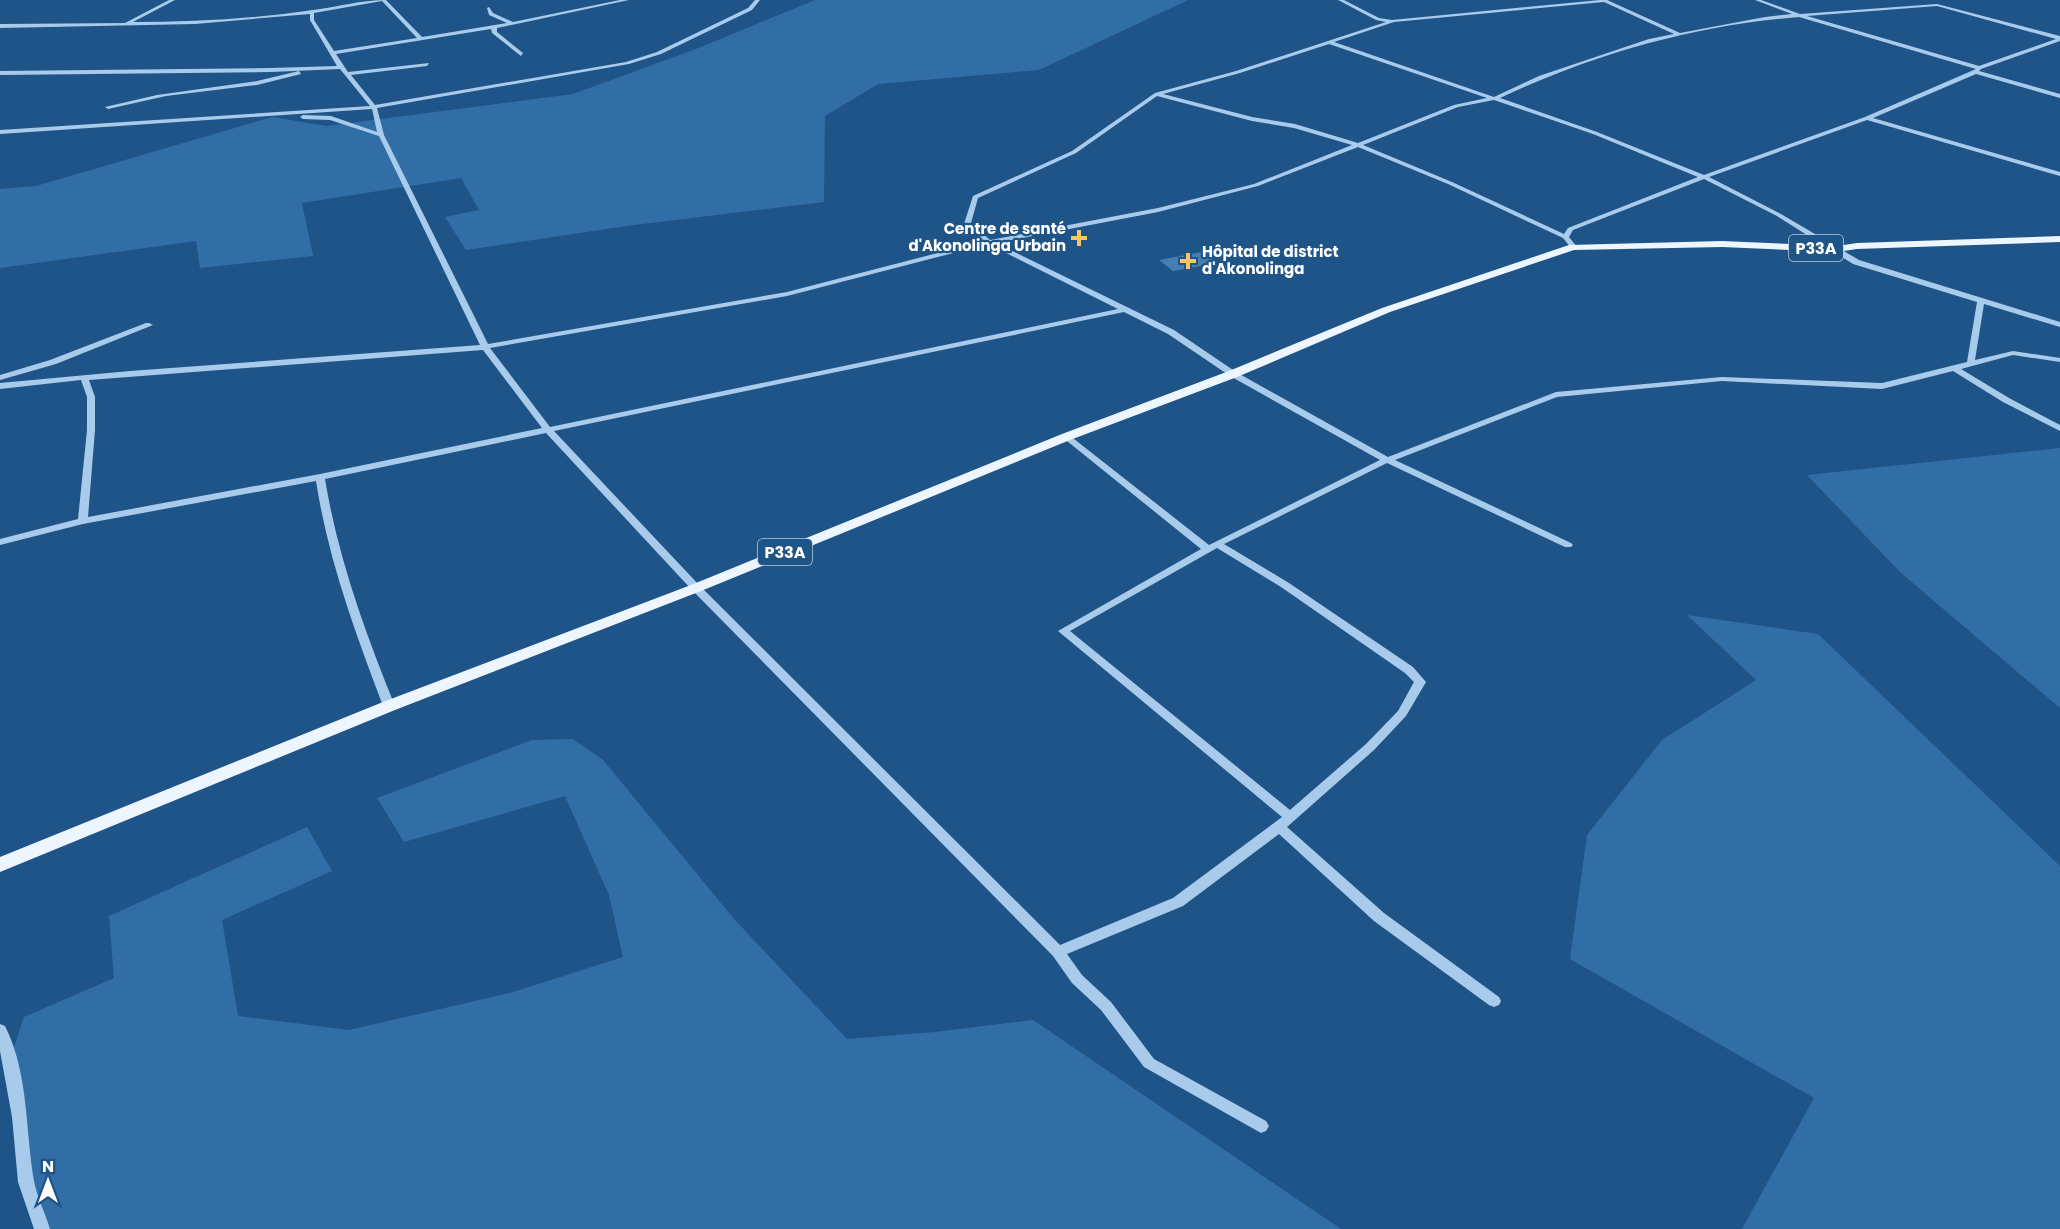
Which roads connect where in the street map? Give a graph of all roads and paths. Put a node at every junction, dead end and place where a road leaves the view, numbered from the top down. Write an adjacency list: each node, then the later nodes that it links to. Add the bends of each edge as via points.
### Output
1 (173, 0): 14 (street)
2 (383, 0): 10 (street); 19 (street)
3 (627, 0): 8 (street)
4 (758, 0): 32 (street, via 750,9 696,36 627,63)
5 (1340, 0): 12 (street, via 1378,19)
6 (1606, 0): 12 (street); 17 (street)
7 (1757, 0): 11 (street)
8 (607, 2): 13 (street)
9 (489, 8): 13 (street, via 491,14)
10 (312, 12): 14 (street, via 195,23); 21 (street, via 312,20)
11 (1801, 16): 17 (street, via 1765,18); 18 (street, via 1937,5); 26 (street)
12 (1393, 21): 20 (street)
13 (512, 23): 16 (street)
14 (126, 24): 15 (street)
15 (0, 26)
16 (494, 27): 19 (street); 22 (street, via 494,32)
17 (1680, 35): 31 (street, via 1651,40)
18 (2060, 38): 26 (street)
19 (421, 39): 21 (street)
20 (1329, 42): 29 (street); 31 (street)
21 (332, 53): 24 (street)
22 (521, 54)
23 (427, 64): 28 (street)
24 (341, 67): 25 (street); 28 (street)
25 (314, 68): 27 (street); 33 (street, via 276,80)
26 (1977, 70): 30 (street); 35 (street)
27 (0, 73)
28 (347, 74): 32 (street)
29 (1157, 94): 38 (street); 42 (street, via 1074,152 975,197 967,224)
30 (2060, 96)
31 (1496, 98): 38 (street, via 1456,106); 40 (street, via 1595,132)
32 (374, 106): 34 (street); 37 (street)
33 (108, 107)
34 (267, 114): 36 (street); 37 (street, via 331,118)
35 (1867, 118): 39 (street); 40 (street)
36 (0, 132)
37 (381, 135): 49 (street)
38 (1356, 144): 42 (street, via 1256,185 1158,210); 43 (street, via 1450,183)
39 (2060, 174)
40 (1704, 177): 43 (street, via 1570,229); 44 (street)
41 (2060, 239): 44 (main road, P33A)
42 (989, 242): 46 (street); 49 (street, via 787,294)
43 (1569, 242): 44 (main road, P33A); 53 (main road, P33A, via 1386,310)
44 (1837, 249): 45 (street, via 1856,262)
45 (1981, 301): 47 (street); 51 (street)
46 (1123, 310): 53 (street, via 1171,332); 58 (street)
47 (2060, 325)
48 (149, 326): 54 (street)
49 (485, 348): 55 (street); 58 (street)
50 (2060, 360): 51 (street, via 2013,353)
51 (1971, 362): 52 (street)
52 (1953, 367): 57 (street); 60 (street, via 1882,386 1722,379 1556,395)
53 (1233, 374): 59 (main road, P33A); 60 (street)
54 (0, 378)
55 (84, 378): 56 (street); 62 (street, via 91,397 91,430)
56 (0, 386)
57 (2060, 428)
58 (548, 430): 61 (street); 66 (street)
59 (1066, 437): 65 (street); 66 (main road, P33A)
60 (1387, 460): 64 (street); 65 (street)
61 (320, 477): 62 (street); 67 (street, via 342,582)
62 (83, 521): 63 (street)
63 (0, 542)
64 (1568, 545)
65 (1212, 546): 68 (street, via 1285,585 1409,670 1420,682 1394,722); 68 (street, via 1063,631)
66 (696, 588): 67 (main road, P33A); 71 (street)
67 (389, 706): 70 (main road, P33A)
68 (1291, 818): 69 (street)
69 (1279, 827): 71 (street, via 1178,902); 72 (street, via 1379,917)
70 (0, 866)
71 (1058, 952): 74 (street, via 1149,1063)
72 (1494, 1001)
73 (0, 1030): 75 (street, via 10,1059 20,1117 26,1182)
74 (1261, 1126)
75 (42, 1229)

